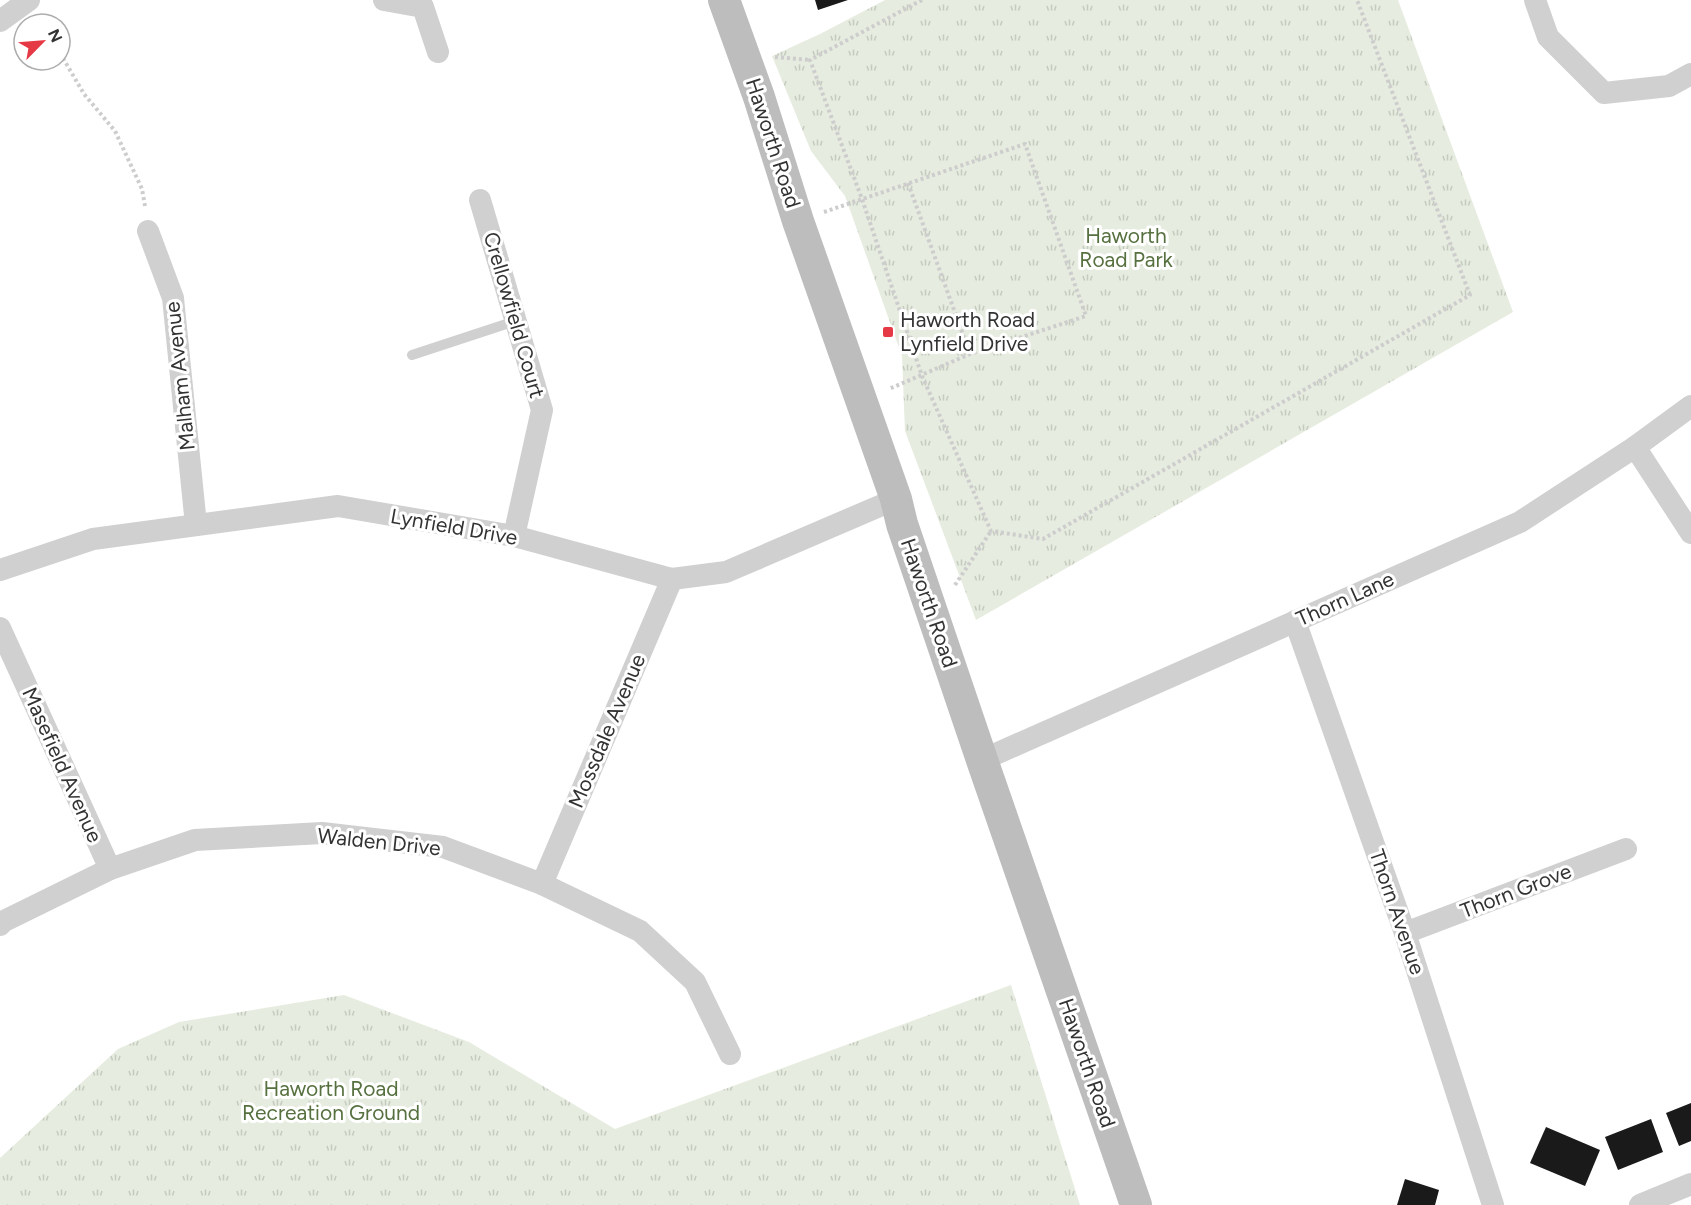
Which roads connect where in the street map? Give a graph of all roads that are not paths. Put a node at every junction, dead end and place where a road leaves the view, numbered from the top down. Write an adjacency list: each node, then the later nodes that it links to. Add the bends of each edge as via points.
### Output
1 (29, 0): 5 (street)
2 (384, 0): 6 (street, via 423,7)
3 (724, 0): 14 (main road, Haworth Road)
4 (1535, 0): 7 (street, via 1548,37 1604,93 1670,86)
5 (0, 21)
6 (438, 52)
7 (1691, 74)
8 (480, 200): 10 (street, Crellowfield Court)
9 (148, 231): 15 (street, Malham Avenue, via 173,298)
10 (515, 321): 11 (lane); 17 (street, Crellowfield Court, via 542,410)
11 (412, 355)
12 (1691, 406): 13 (street, Thorn Lane)
13 (1635, 447): 16 (street); 20 (street, Thorn Lane, via 1520,522)
14 (896, 499): 19 (street, Lynfield Drive, via 726,572); 22 (main road, Haworth Road)
15 (195, 525): 17 (street, Lynfield Drive, via 339,506); 18 (street, Lynfield Drive, via 93,538)
16 (1691, 533)
17 (514, 536): 19 (street, Lynfield Drive)
18 (0, 570)
19 (672, 579): 25 (street, Mossdale Avenue)
20 (1295, 621): 22 (street, Thorn Lane); 27 (street, Thorn Avenue)
21 (0, 628): 24 (street, Masefield Avenue)
22 (982, 760): 30 (main road, Haworth Road)
23 (1626, 849): 27 (street, Thorn Grove)
24 (110, 869): 25 (street, Walden Drive, via 195,840 322,833 444,847); 26 (street, Walden Drive)
25 (542, 884): 28 (street, Walden Drive, via 640,931 695,982)
26 (0, 925)
27 (1405, 933): 31 (street, Thorn Avenue)
28 (730, 1054)
29 (1691, 1184): 32 (street)
30 (1136, 1205)
31 (1493, 1205)
32 (1640, 1205)

